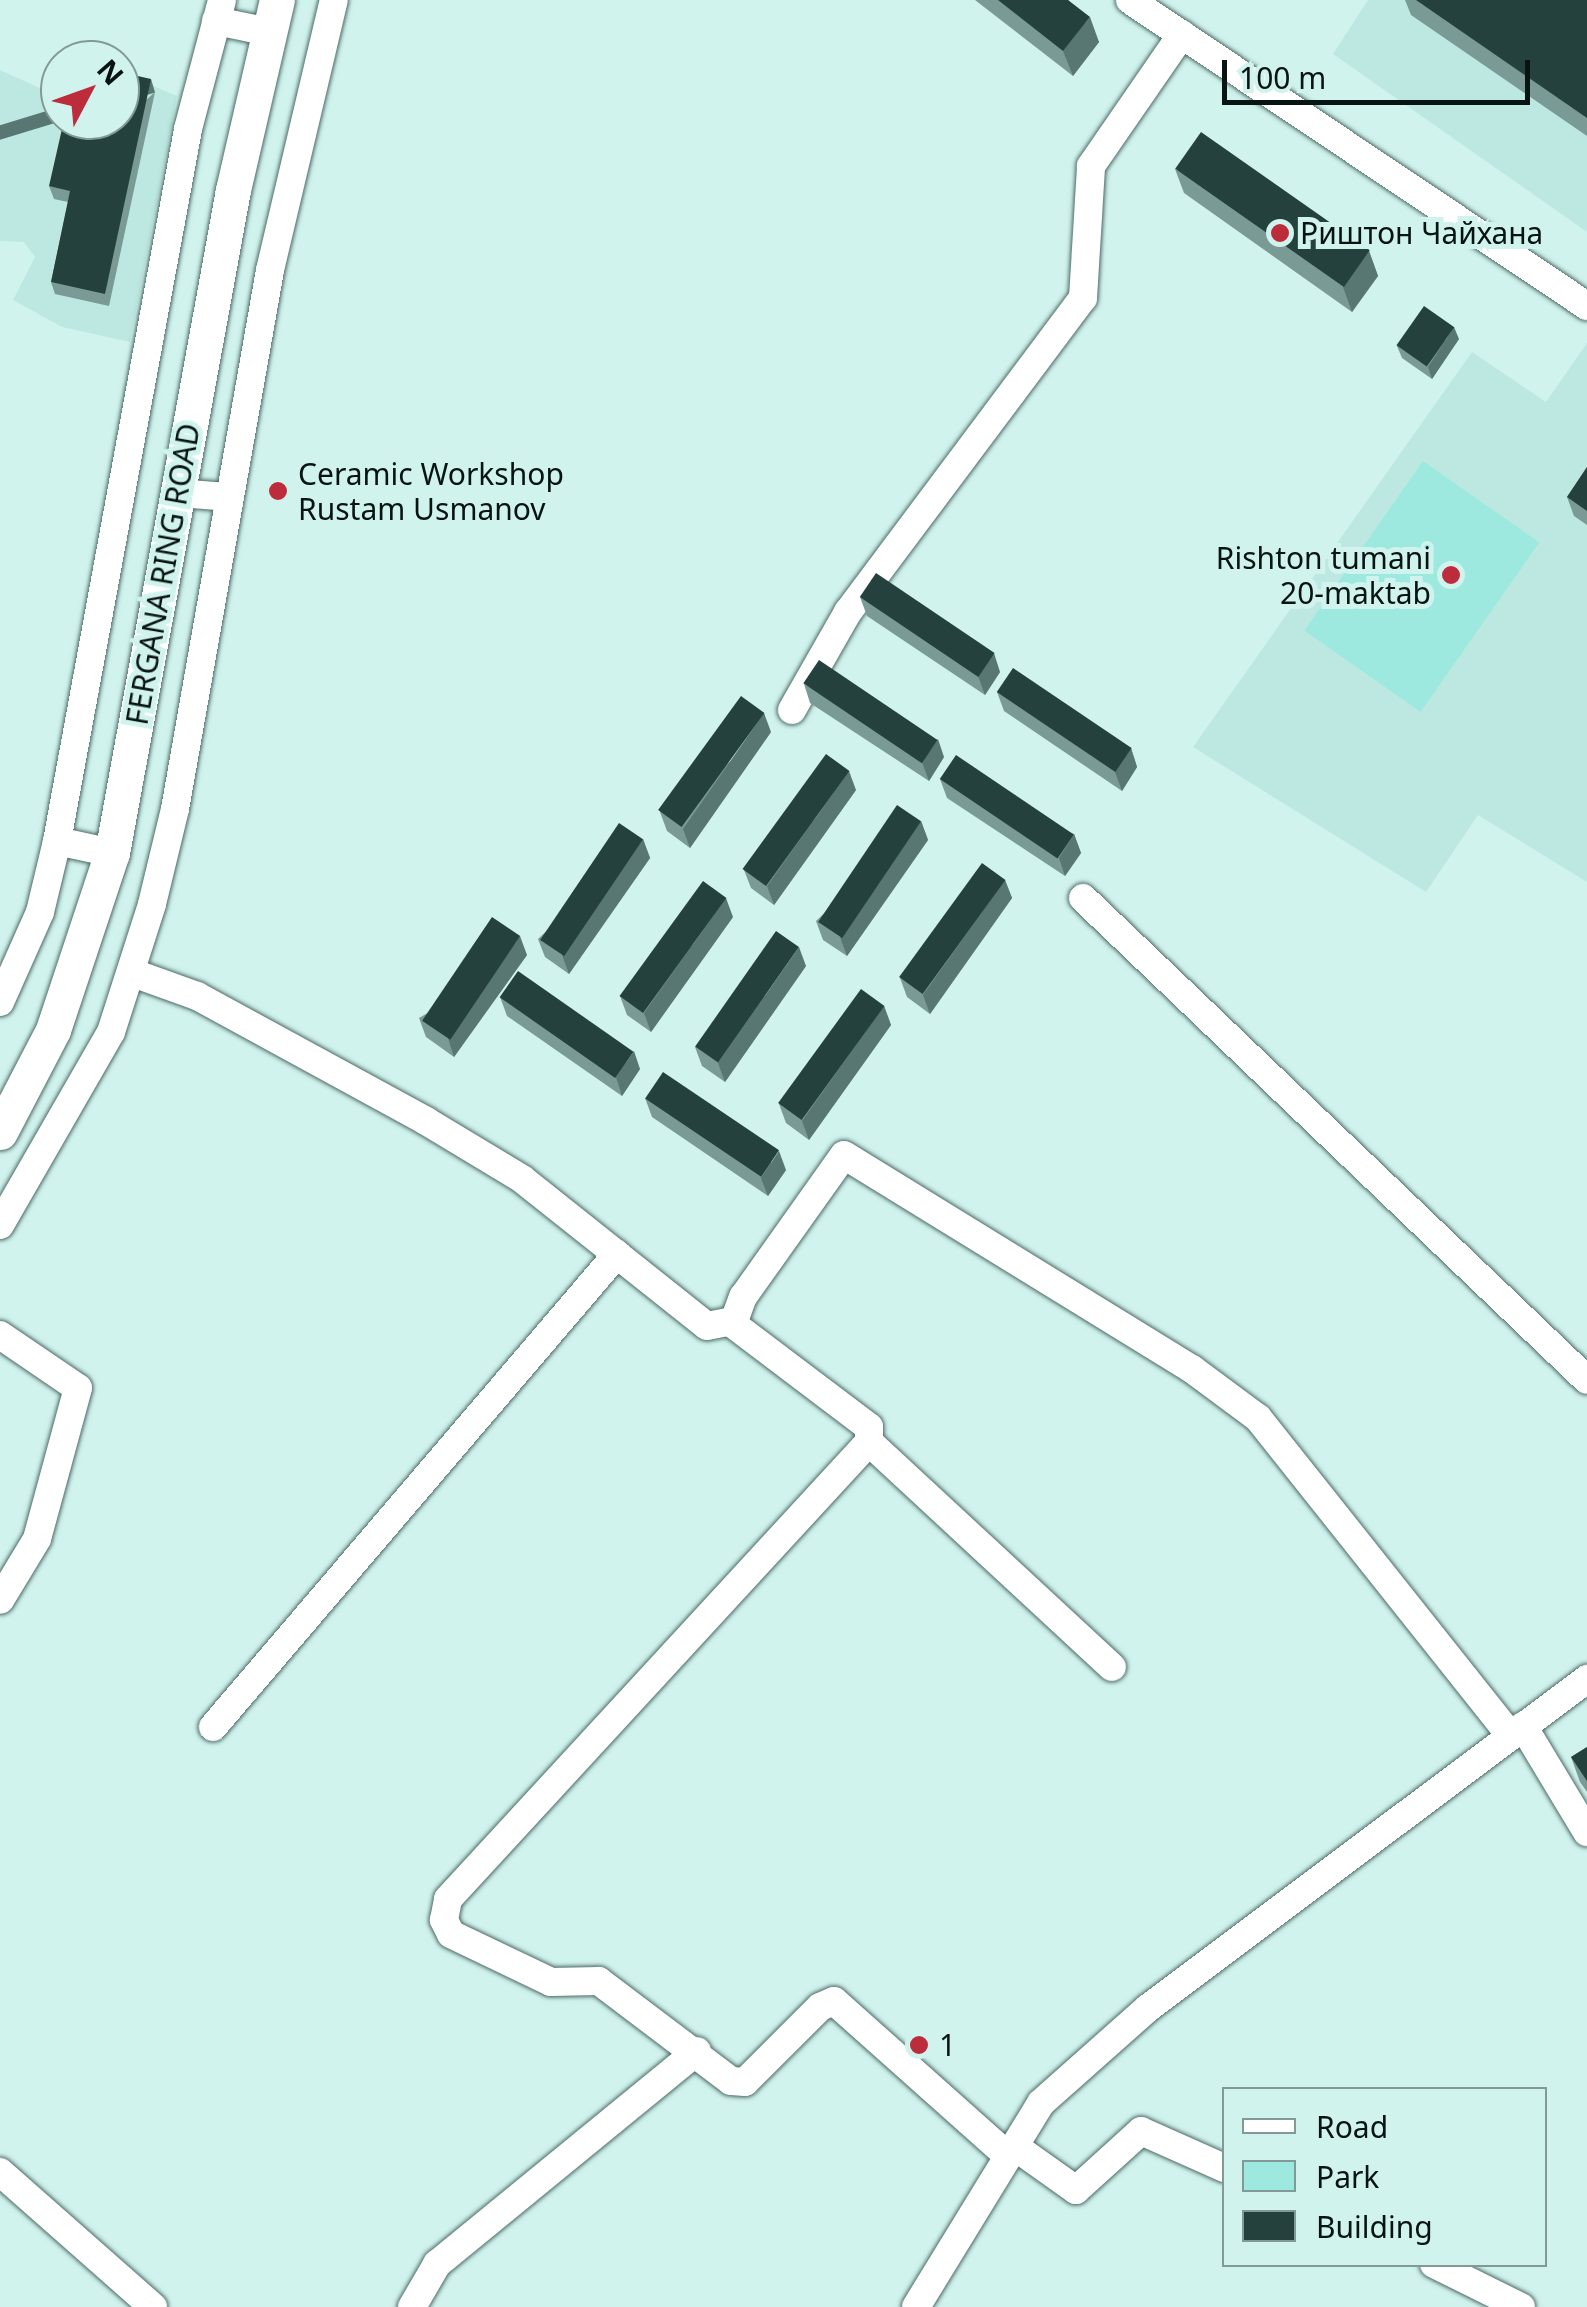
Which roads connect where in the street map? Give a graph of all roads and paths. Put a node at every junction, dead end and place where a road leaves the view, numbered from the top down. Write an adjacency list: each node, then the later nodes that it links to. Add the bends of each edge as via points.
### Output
1 (334, 0): 9 (street, via 304,103)
2 (1130, 0): 3 (street)
3 (1161, 8): 6 (street)
4 (219, 10): 5 (street); 11 (street, via 188,129)
5 (273, 16): 8 (main road, FERGANA RING ROAD)
6 (1182, 34): 7 (street); 10 (street, via 1091,166 1083,298 848,612)
7 (1587, 306)
8 (178, 493): 9 (street); 12 (main road, FERGANA RING ROAD)
9 (230, 498): 14 (street, via 175,809)
10 (792, 710)
11 (57, 840): 12 (street); 15 (street, via 40,912)
12 (112, 853): 16 (main road, FERGANA RING ROAD, via 53,1030)
13 (1083, 898): 21 (street)
14 (133, 973): 17 (street, via 111,1032); 18 (street, via 197,996 426,1120 522,1179)
15 (0, 1002)
16 (0, 1132)
17 (0, 1226)
18 (617, 1254): 19 (street, via 708,1326); 26 (street)
19 (733, 1321): 22 (street, via 869,1427); 27 (street, via 742,1298 844,1155 865,1163 1192,1369 1258,1418)
20 (0, 1336): 23 (street, via 78,1388 37,1539)
21 (1587, 1380)
22 (869, 1442): 24 (street); 29 (street, via 448,1899 444,1920 452,1934 551,1982 598,1981)
23 (0, 1600)
24 (1112, 1666)
25 (1587, 1679): 27 (street)
26 (214, 1727)
27 (1517, 1731): 28 (street); 30 (street, via 1148,2008 1041,2103)
28 (1587, 1832)
29 (697, 2051): 30 (street, via 731,2081 745,2082 820,2006 834,2001); 35 (street, via 436,2264)
30 (1011, 2151): 31 (street, via 1076,2190 1141,2131); 36 (street)
31 (1222, 2167)
32 (0, 2172): 34 (street)
33 (1440, 2267): 37 (street)
34 (154, 2307)
35 (412, 2307)
36 (916, 2307)
37 (1522, 2307)

